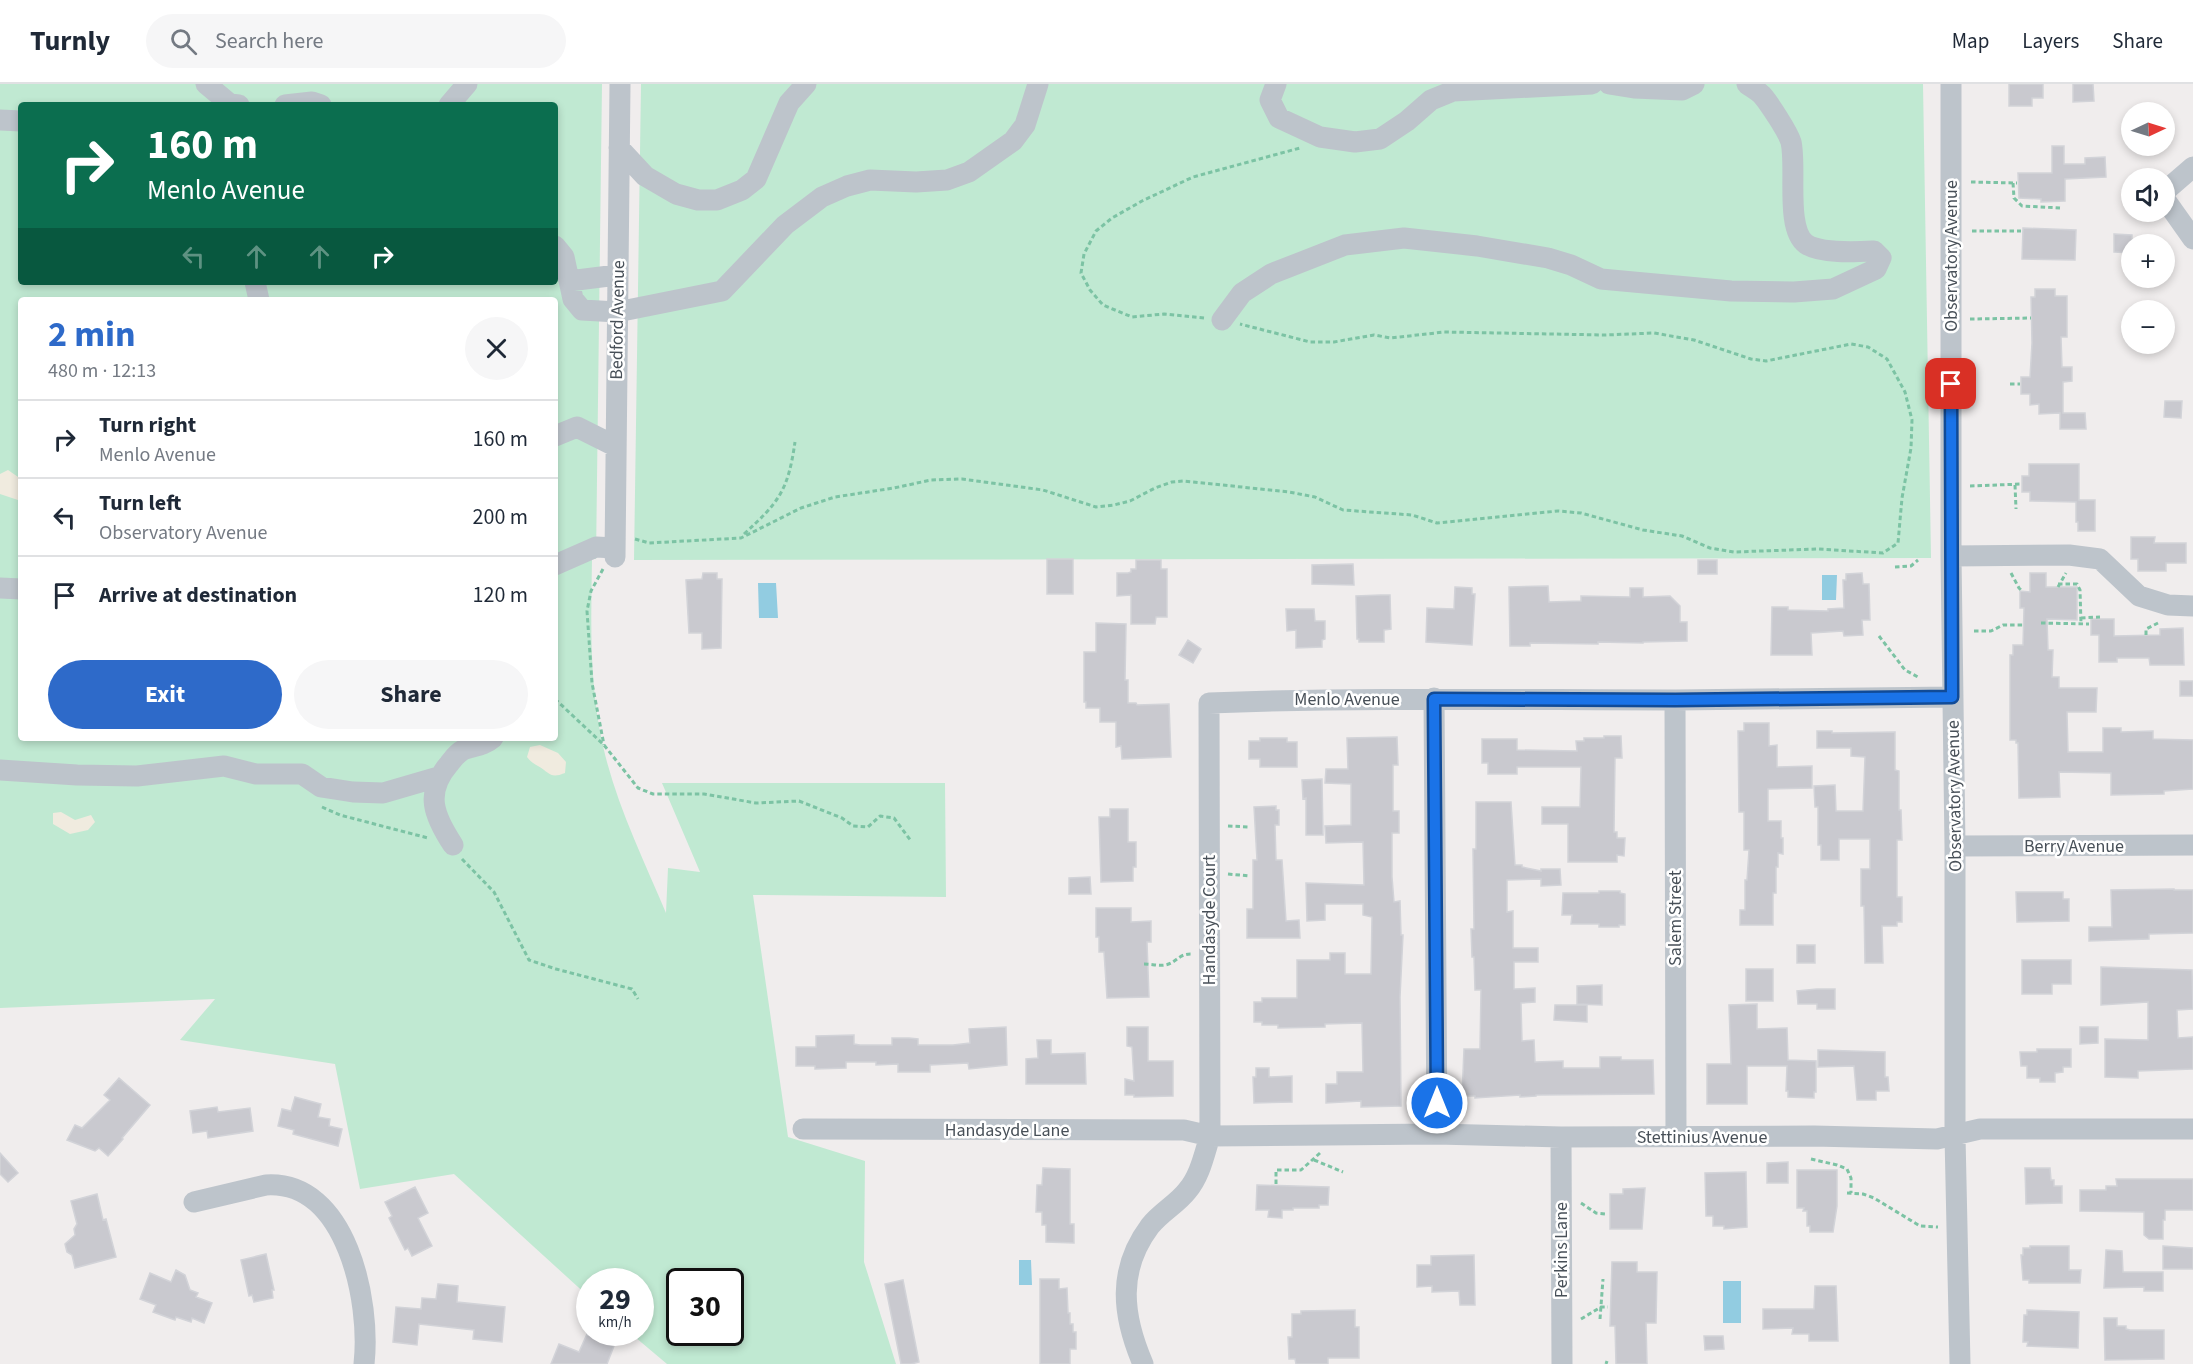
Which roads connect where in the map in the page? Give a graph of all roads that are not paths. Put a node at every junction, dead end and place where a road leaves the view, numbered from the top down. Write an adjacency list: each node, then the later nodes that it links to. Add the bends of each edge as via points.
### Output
1 (206, 84): 12 (street)
2 (467, 84): 13 (street)
3 (806, 84): 16 (street, via 789,103 756,179 742,190 717,200 676,194 645,176)
4 (1038, 84): 24 (street, via 1025,125 1013,141 969,172 947,180 870,180 847,186 822,197 785,225 722,291)
5 (1276, 84): 6 (street, via 1270,100 1279,118 1320,137 1355,142 1380,139 1431,100 1453,92)
6 (1592, 84)
7 (1609, 84): 8 (street, via 1682,90)
8 (1694, 84)
9 (1747, 84): 25 (street, via 1762,95 1790,139 1796,231 1806,244 1835,252 1874,251 1881,258 1876,269 1833,289 1731,291 1601,279 1548,258 1404,238 1345,245 1270,274 1242,293)
10 (1950, 84): 28 (street, Observatory Avenue)
11 (624, 89): 16 (street, Bedford Avenue)
12 (228, 102)
13 (452, 102)
14 (0, 120): 15 (street)
15 (18, 121)
16 (619, 148): 22 (street, Bedford Avenue)
17 (2193, 167): 18 (street)
18 (2175, 183)
19 (2175, 214): 20 (street)
20 (2193, 239)
21 (558, 250): 23 (street, via 564,257)
22 (617, 275): 23 (street); 24 (street, Bedford Avenue)
23 (569, 281): 24 (street, via 573,299 582,310)
24 (617, 312): 27 (street, Bedford Avenue)
25 (1222, 320)
26 (558, 435): 27 (street, via 576,427)
27 (615, 446): 29 (street, Bedford Avenue, via 615,552 596,547)
28 (1951, 556): 32 (street, via 2069,555 2100,559 2139,596 2168,605); 33 (street, Observatory Avenue)
29 (558, 565)
30 (0, 588): 31 (street)
31 (18, 589)
32 (2193, 606)
33 (1952, 697): 35 (street, Menlo Avenue); 42 (street, Observatory Avenue)
34 (1434, 699): 35 (street, Menlo Avenue); 36 (street, Menlo Avenue); 45 (street)
35 (1675, 700): 49 (street, Salem Street)
36 (1209, 703): 46 (street, Handasyde Court)
37 (489, 741): 39 (street, via 460,751)
38 (0, 770): 39 (street, via 137,776 224,766 256,774 302,774 321,787 383,793)
39 (438, 777): 40 (street, via 434,799 438,821)
40 (453, 845)
41 (2193, 845): 42 (street, Berry Avenue)
42 (1955, 846): 47 (street, Observatory Avenue)
43 (804, 1129): 46 (street, Handasyde Lane, via 1184,1130)
44 (2193, 1129): 47 (street, Stettinius Avenue, via 1980,1130)
45 (1437, 1134): 46 (street, Stettinius Avenue); 48 (street, Stettinius Avenue)
46 (1210, 1136): 52 (street, Handasyde Court, via 1188,1191 1151,1224 1132,1254 1125,1299 1134,1343)
47 (1955, 1136): 49 (street, Stettinius Avenue); 54 (street, Observatory Avenue)
48 (1561, 1137): 49 (street, Stettinius Avenue); 53 (street, Perkins Lane)
49 (1676, 1137)
50 (194, 1202): 51 (street, via 278,1184 311,1197 341,1236 355,1266 366,1324)
51 (364, 1364)
52 (1143, 1364)
53 (1562, 1364)
54 (1960, 1364)

